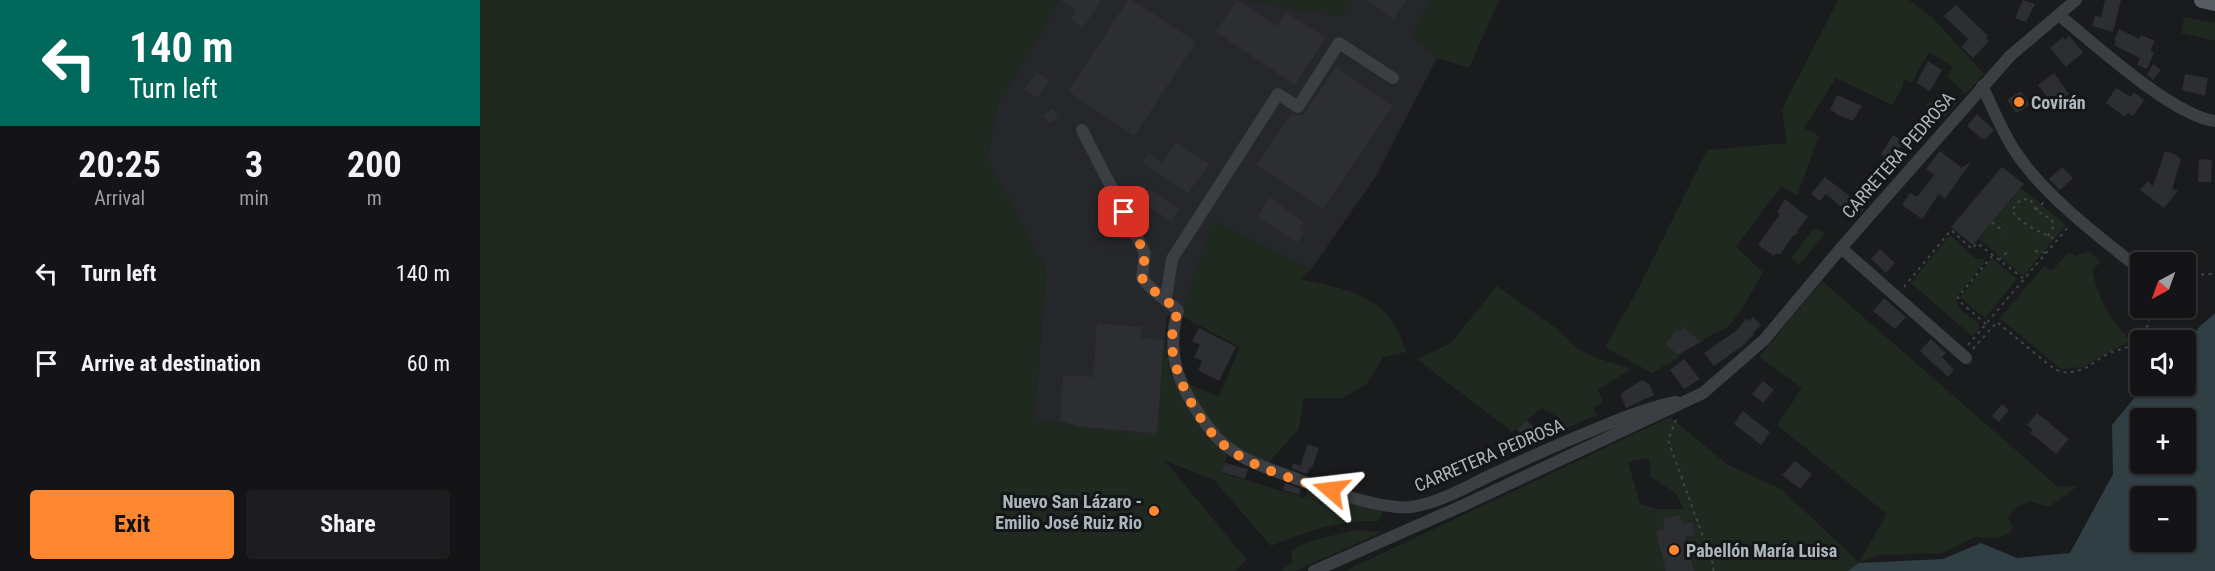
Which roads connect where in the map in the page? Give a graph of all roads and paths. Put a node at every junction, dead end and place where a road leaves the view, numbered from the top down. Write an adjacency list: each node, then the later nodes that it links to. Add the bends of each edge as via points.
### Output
1 (2076, 0): 4 (street, CARRETERA PEDROSA)
2 (2202, 0): 3 (main road)
3 (2215, 3)
4 (2060, 16): 6 (street, CARRETERA PEDROSA, via 2010,56); 7 (street, via 2181,109)
5 (1393, 78): 25 (street, via 1339,44 1298,107 1278,94 1172,258)
6 (1982, 86): 9 (street, via 2013,148 2032,174); 14 (street, CARRETERA PEDROSA)
7 (2215, 121)
8 (1082, 130): 25 (street, via 1145,254 1142,278 1150,290)
9 (2077, 217): 13 (path); 20 (street)
10 (1992, 222): 11 (path)
11 (2004, 232)
12 (2048, 236): 12 (path, via 2013,214 2020,200 2030,199 2036,210 2052,220 2054,226); 13 (path)
13 (2057, 240): 17 (path)
14 (1841, 248): 24 (street); 29 (street, CARRETERA PEDROSA, via 1764,340 1703,393)
15 (2035, 251): 17 (path)
16 (2007, 252): 19 (path)
17 (2046, 254): 23 (path)
18 (1993, 255): 19 (path); 24 (path, via 1977,243 1972,249 1951,230); 27 (path, via 1958,297)
19 (2000, 260): 23 (path)
20 (2130, 261)
21 (2215, 274): 22 (path)
22 (2196, 275)
23 (2024, 279): 27 (path)
24 (1897, 297): 28 (street)
25 (1166, 299): 29 (street, CARRETERA PEDROSA, via 1178,311 1172,346 1177,374 1216,438 1255,464 1388,507 1434,501 1653,406)
26 (2149, 318): 28 (path, via 2141,335 2128,347 2068,373 2056,370 1997,322)
27 (1986, 324): 28 (path)
28 (1963, 356)
29 (1685, 401): 30 (street, CARRETERA PEDROSA); 31 (path, via 1668,440)
30 (1314, 571)
31 (1713, 571)

